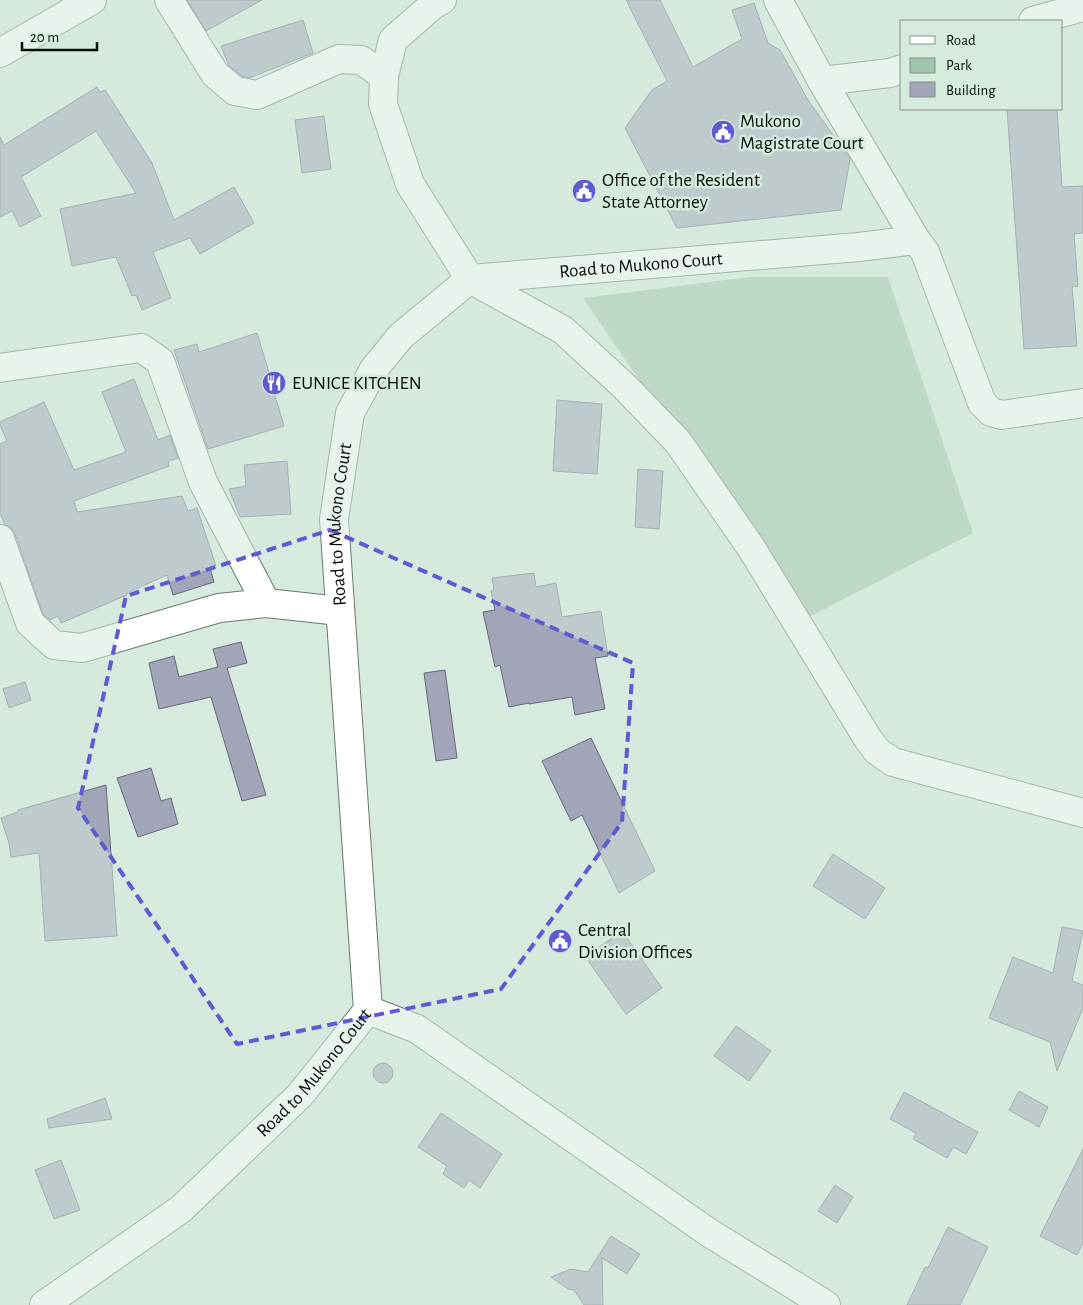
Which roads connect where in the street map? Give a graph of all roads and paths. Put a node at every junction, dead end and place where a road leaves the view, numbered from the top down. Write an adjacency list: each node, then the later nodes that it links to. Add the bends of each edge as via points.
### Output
1 (92, 0): 7 (street)
2 (170, 0): 9 (street, via 215,74 235,91 257,95 339,59 361,60)
3 (442, 0): 9 (street, via 393,40)
4 (778, 0): 10 (street)
5 (1083, 7): 6 (street)
6 (1037, 20)
7 (0, 53)
8 (900, 70): 10 (street)
9 (384, 76): 12 (street, via 383,104 410,184)
10 (822, 81): 11 (street)
11 (916, 240): 12 (street, Road to Mukono Court); 14 (street, via 925,252 982,403 991,412 1002,415)
12 (470, 280): 17 (street, Road to Mukono Court, via 401,336 374,369 350,413 334,519); 18 (street, via 563,330 626,387 678,442 752,549 877,751 893,762)
13 (0, 368): 16 (street, via 141,348 160,361 202,482)
14 (1083, 403)
15 (0, 539): 16 (street, via 30,624 54,645 82,648 219,608)
16 (266, 603): 17 (street)
17 (340, 611): 19 (street, Road to Mukono Court)
18 (1083, 813)
19 (368, 1010): 20 (street, Road to Mukono Court, via 300,1095 181,1209); 21 (street, via 417,1029 708,1232)
20 (44, 1305)
21 (826, 1305)

